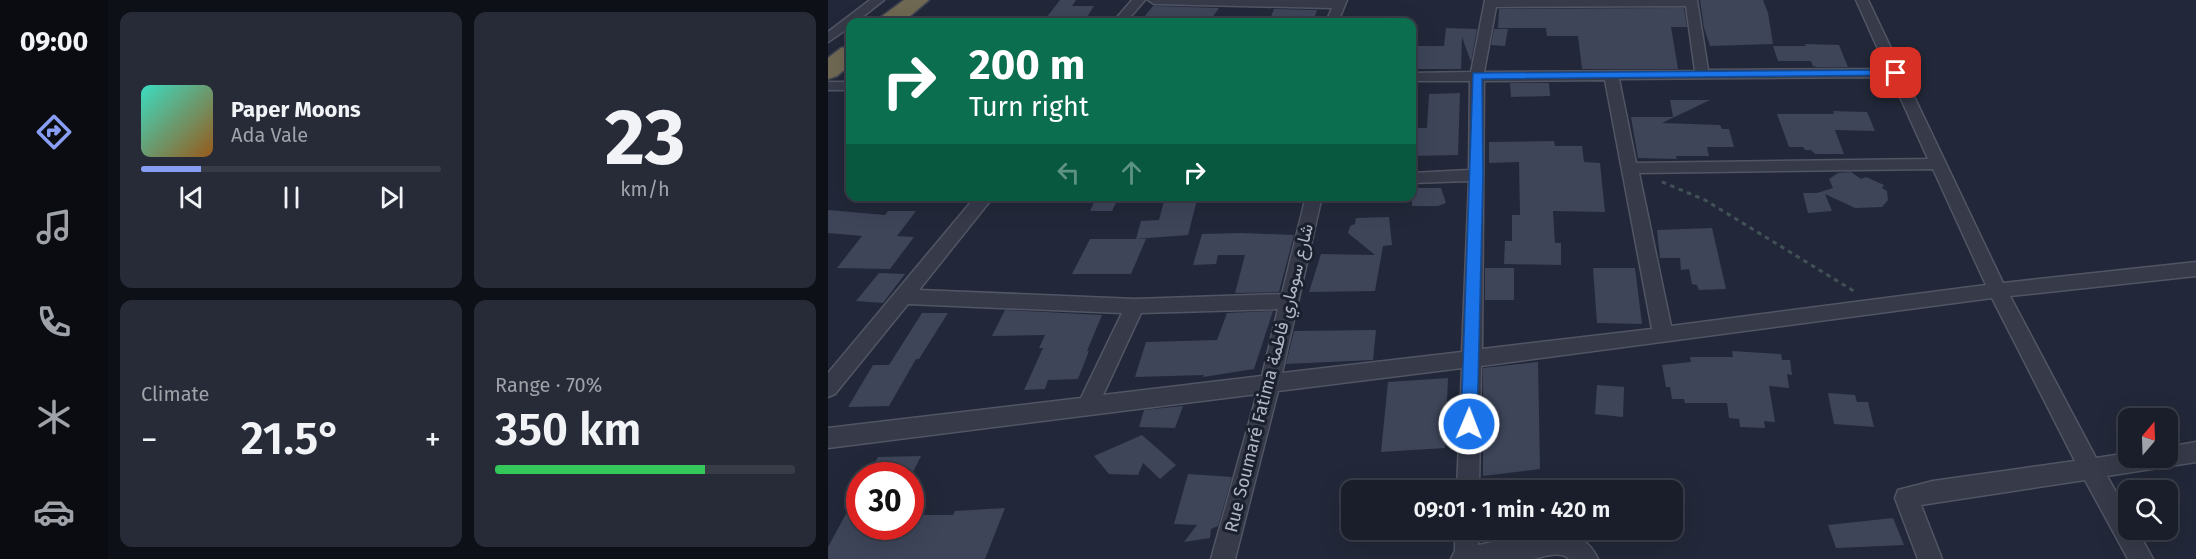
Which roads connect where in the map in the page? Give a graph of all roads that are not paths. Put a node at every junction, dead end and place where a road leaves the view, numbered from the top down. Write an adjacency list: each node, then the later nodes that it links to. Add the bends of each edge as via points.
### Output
1 (878, 0): 9 (street)
2 (918, 0): 10 (highway)
3 (1138, 0): 11 (street)
4 (1154, 0): 8 (street)
5 (1862, 0): 17 (street)
6 (1490, 1): 7 (street); 20 (street)
7 (1691, 1): 19 (street)
8 (1340, 2): 12 (street)
9 (854, 18)
10 (894, 18)
11 (1122, 18)
12 (1334, 18)
13 (846, 24): 14 (street)
14 (828, 38)
15 (846, 56): 16 (highway)
16 (828, 70)
17 (1896, 73): 19 (street); 24 (street)
18 (1611, 74): 19 (street); 20 (street); 25 (street)
19 (1702, 74)
20 (1477, 75): 21 (street); 26 (street)
21 (1416, 77)
22 (828, 86): 23 (street)
23 (846, 86)
24 (1938, 164): 25 (street); 31 (street)
25 (1630, 168): 35 (street)
26 (1477, 175): 27 (street); 36 (street)
27 (1416, 178)
28 (982, 201): 32 (street)
29 (1313, 201): 33 (street, Rue Soumaré Fatima شارع سوماري فاطمة)
30 (2196, 269): 31 (street)
31 (1998, 291): 35 (street); 44 (street)
32 (905, 297): 34 (street); 38 (street)
33 (1290, 301): 34 (street); 37 (street, Rue Soumaré Fatima شارع سوماري فاطمة)
34 (1135, 306): 39 (street)
35 (1663, 335): 36 (street)
36 (1470, 357): 37 (street); 45 (street)
37 (1270, 384): 39 (street); 47 (street, Rue Soumaré Fatima شارع سوماري فاطمة)
38 (828, 388)
39 (1087, 407): 40 (street)
40 (828, 438)
41 (2196, 452): 42 (street)
42 (2178, 455)
43 (2118, 464): 44 (street)
44 (2090, 468): 50 (street, via 1906,498); 51 (street)
45 (1468, 480)
46 (1466, 540): 48 (street)
47 (1223, 559)
48 (1465, 559): 49 (street, via 1557,543 1572,544)
49 (1586, 559)
50 (1930, 559)
51 (2141, 559)

